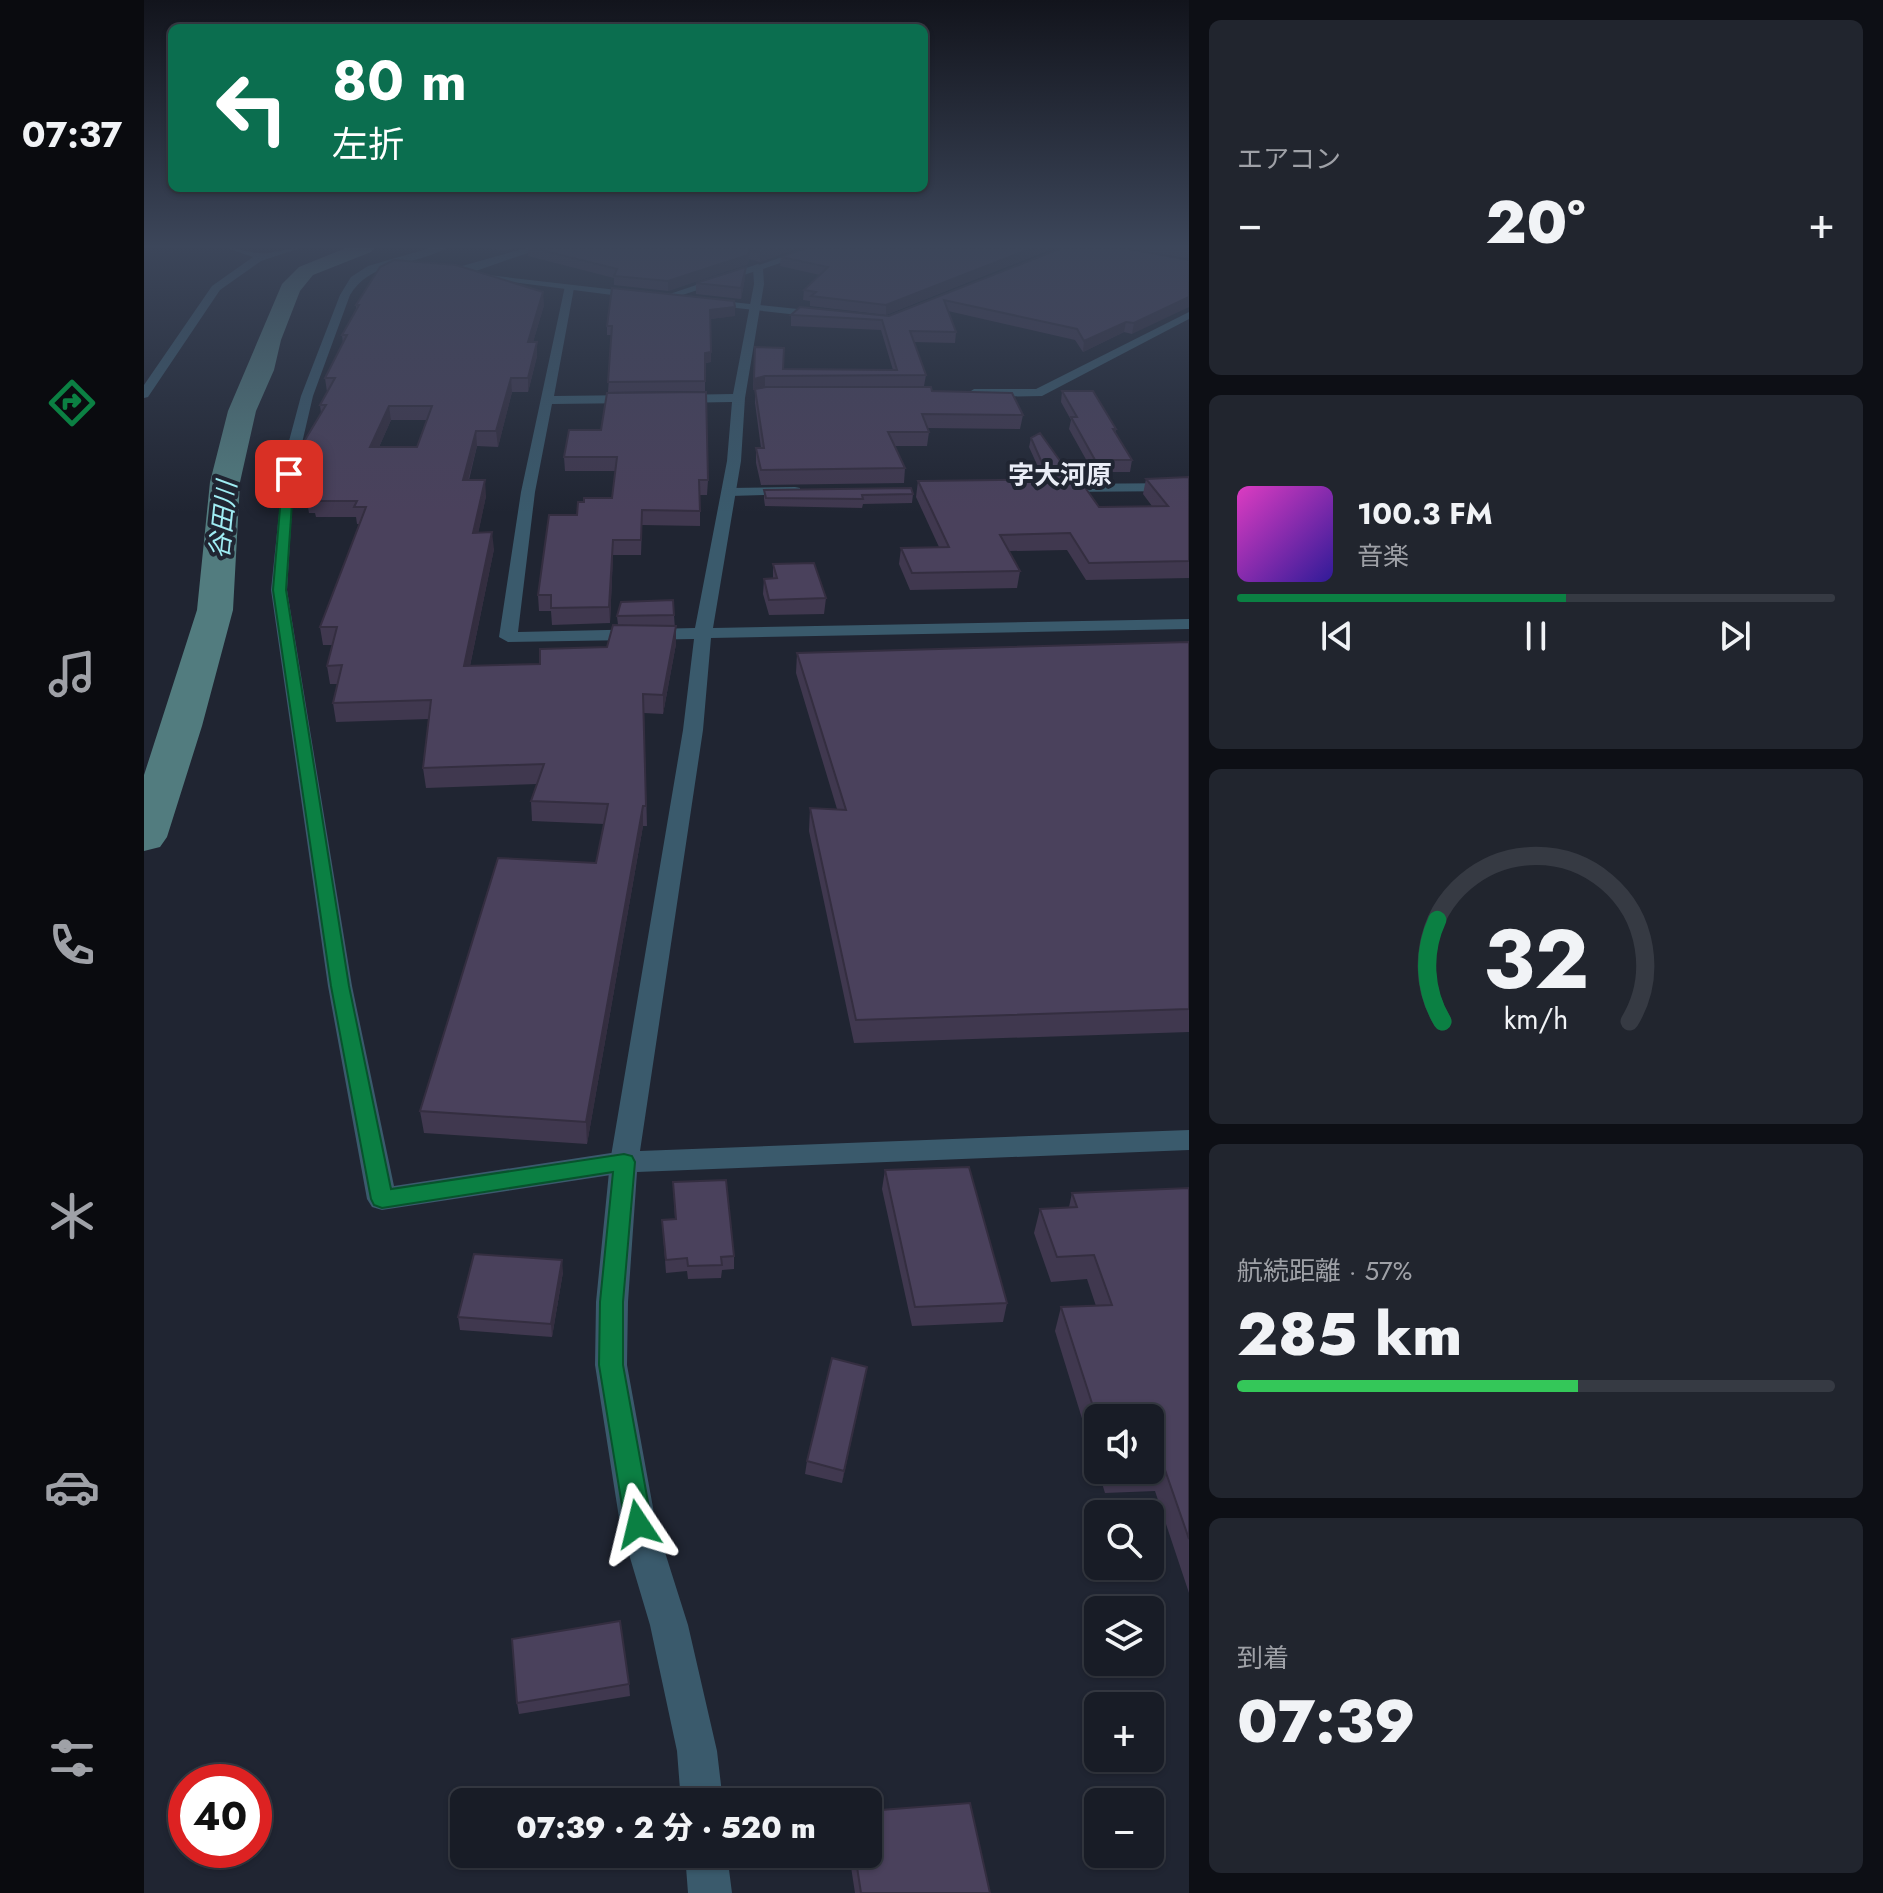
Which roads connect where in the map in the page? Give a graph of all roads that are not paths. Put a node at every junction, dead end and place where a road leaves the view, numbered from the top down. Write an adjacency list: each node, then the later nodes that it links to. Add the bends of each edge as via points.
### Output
1 (183, 336): 7 (street)
2 (329, 336): 17 (street, via 292,456 279,590 333,942 382,1199)
3 (559, 336): 9 (street)
4 (751, 336): 8 (street)
5 (1148, 336): 6 (street, via 1038,393)
6 (962, 393)
7 (144, 394)
8 (745, 397): 9 (street); 13 (street)
9 (547, 400): 15 (street, via 508,637)
10 (1189, 487): 11 (street)
11 (1046, 488)
12 (809, 491): 13 (street)
13 (730, 492): 15 (street)
14 (1189, 624): 15 (street)
15 (703, 634): 17 (street, via 693,730)
16 (1189, 1140): 17 (street)
17 (624, 1162): 18 (street, via 611,1365 638,1524 669,1625)
18 (701, 1788)
19 (707, 1868): 20 (street)
20 (710, 1893)

